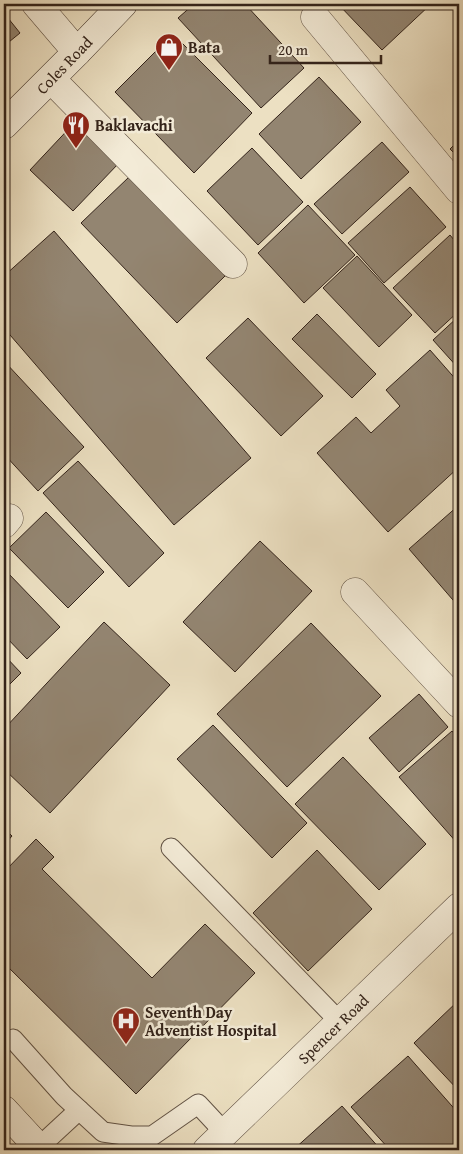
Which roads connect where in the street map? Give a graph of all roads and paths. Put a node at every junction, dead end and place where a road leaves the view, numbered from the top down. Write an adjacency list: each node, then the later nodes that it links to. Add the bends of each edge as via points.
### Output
1 (36, 4): 4 (street)
2 (123, 4): 4 (street, Coles Road)
3 (315, 17): 7 (street)
4 (77, 52): 5 (street, Coles Road)
5 (51, 79): 6 (street, Coles Road); 8 (street)
6 (4, 125)
7 (459, 190)
8 (233, 264)
9 (355, 592): 10 (street)
10 (459, 704)
11 (171, 848): 13 (lane)
12 (459, 907): 13 (street, Spencer Road)
13 (340, 1022): 17 (street, Spencer Road)
14 (13, 1039): 16 (lane)
15 (4, 1110): 18 (street)
16 (79, 1110): 17 (lane, via 103,1132 152,1136 198,1104); 18 (lane)
17 (216, 1142)
18 (40, 1149)

